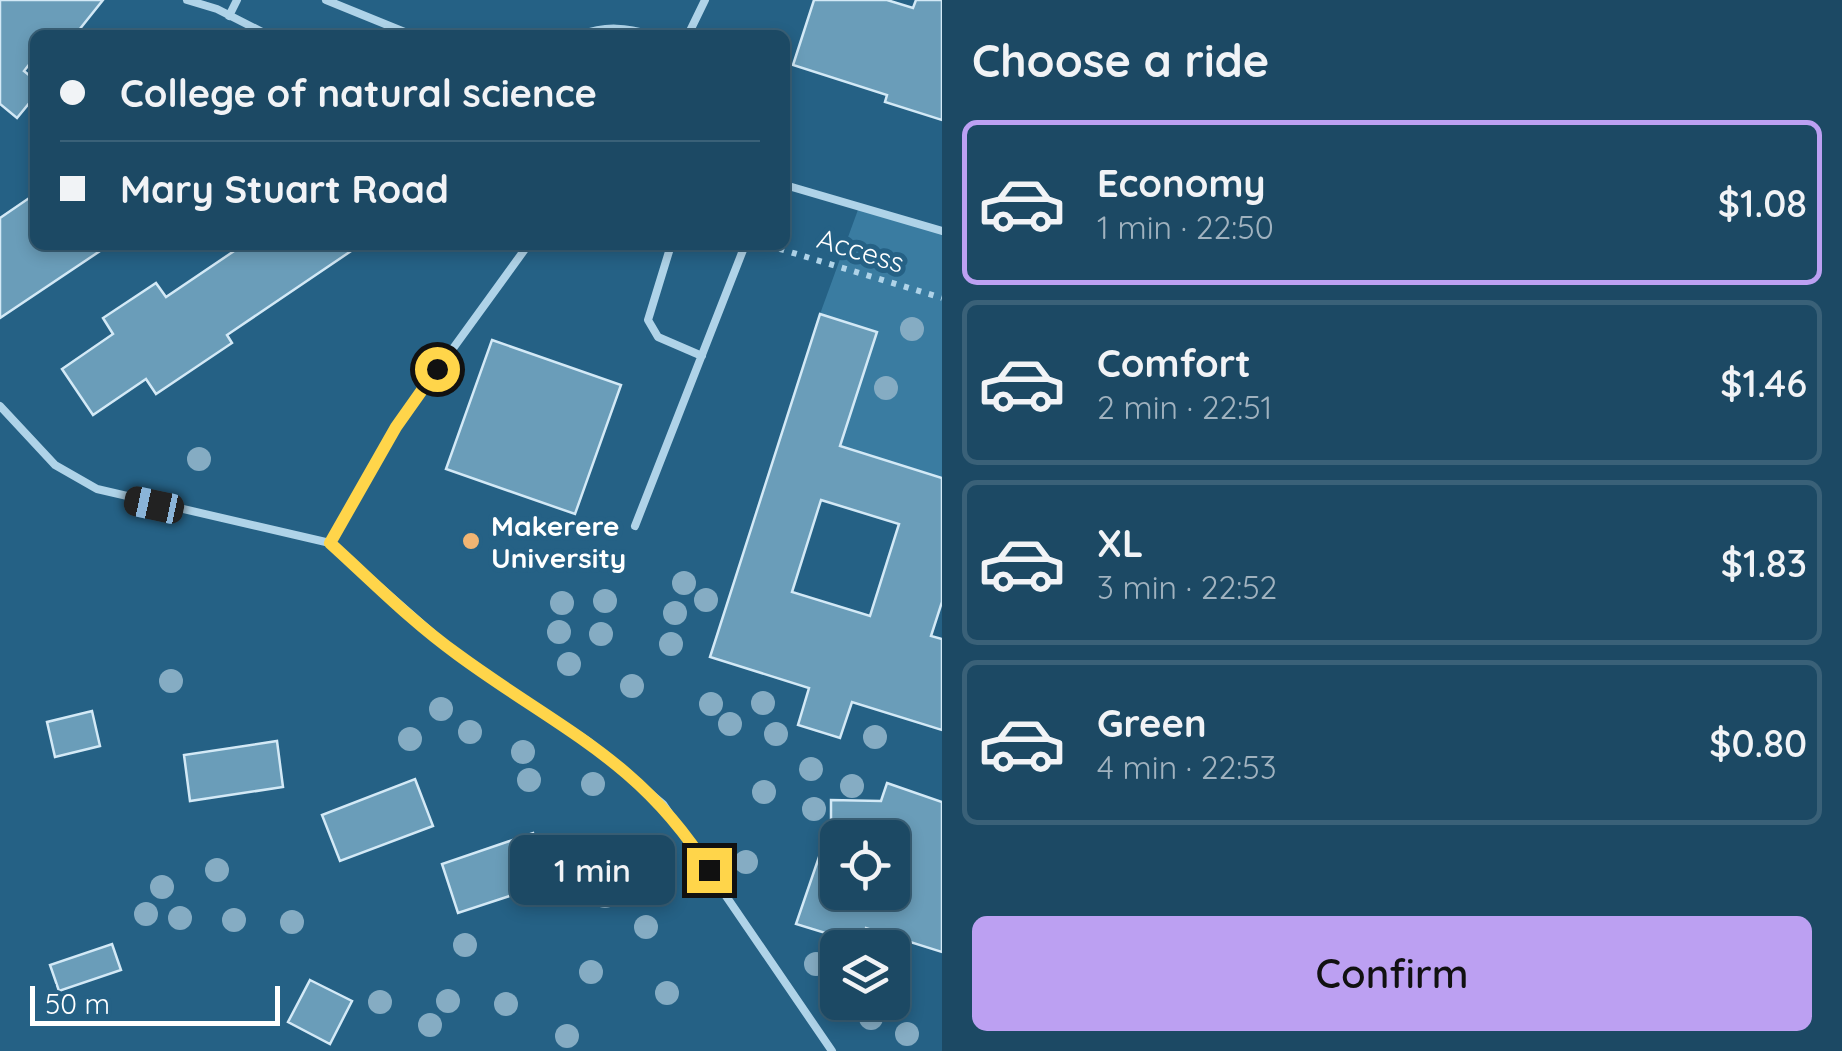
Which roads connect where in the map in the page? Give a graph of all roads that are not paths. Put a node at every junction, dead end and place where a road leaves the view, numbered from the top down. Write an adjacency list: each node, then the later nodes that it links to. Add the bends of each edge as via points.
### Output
1 (187, 0): 5 (lane)
2 (237, 0): 5 (lane)
3 (326, 0): 7 (lane)
4 (705, 0): 10 (lane)
5 (229, 16): 6 (lane)
6 (258, 30)
7 (400, 30)
8 (594, 30): 9 (lane)
9 (633, 30)
10 (690, 30)
11 (790, 186): 12 (lane)
12 (942, 231)
13 (524, 250): 19 (lane, via 396,427)
14 (669, 250): 16 (lane, via 648,320 658,337)
15 (744, 250): 16 (lane)
16 (702, 356): 18 (lane)
17 (0, 406): 19 (lane, via 55,465 97,490)
18 (635, 526)
19 (330, 543): 20 (lane, via 456,654 588,742 664,804)
20 (832, 1051)

